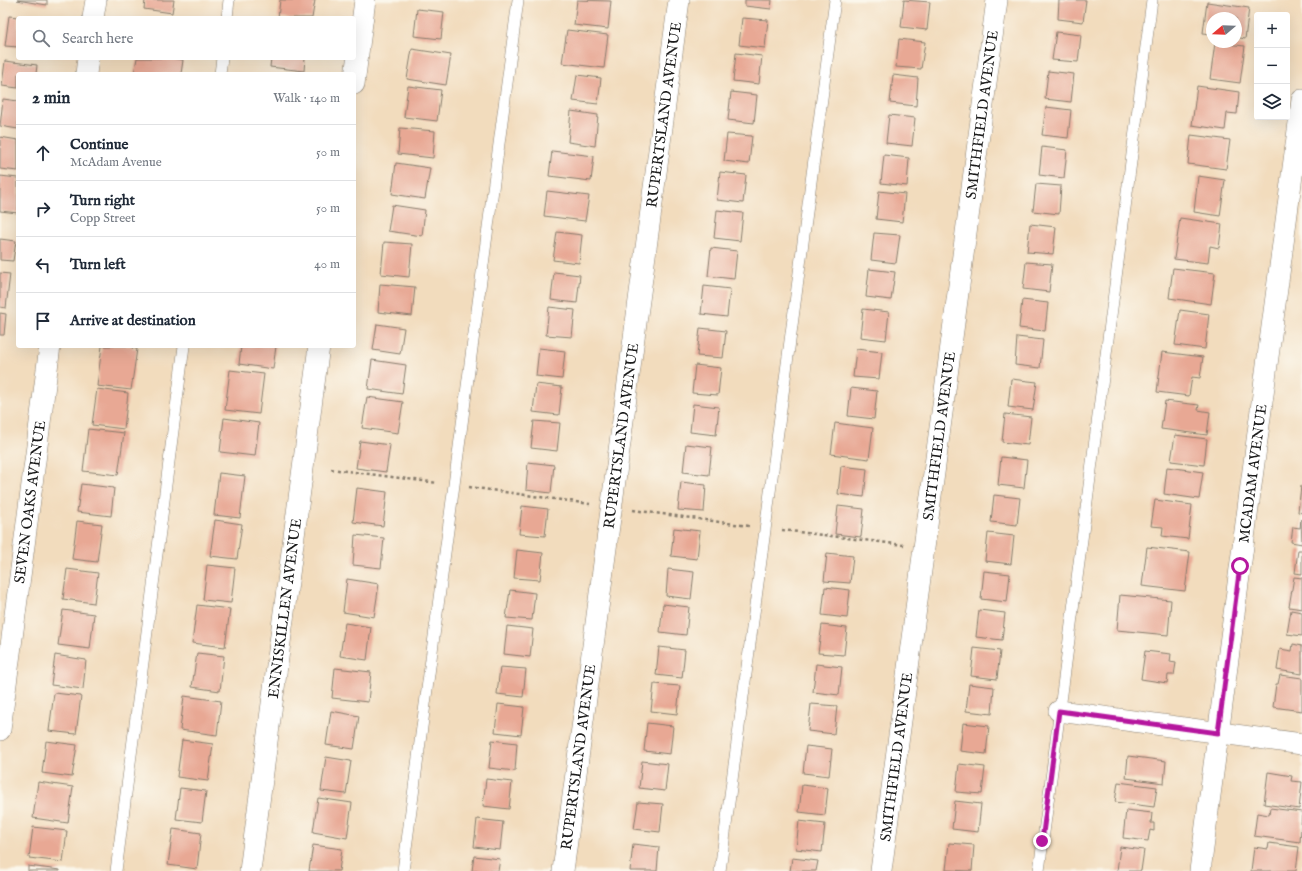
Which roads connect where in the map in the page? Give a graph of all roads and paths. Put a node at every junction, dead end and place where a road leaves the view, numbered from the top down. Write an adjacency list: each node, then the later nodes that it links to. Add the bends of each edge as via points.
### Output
1 (96, 0): 9 (street)
2 (229, 0): 10 (lane)
3 (365, 0): 15 (street)
4 (518, 0): 26 (lane)
5 (679, 0): 27 (street, RUPERTSLAND AVENUE)
6 (835, 0): 28 (lane)
7 (997, 0): 29 (street, SMITHFIELD AVENUE)
8 (1152, 0): 20 (lane)
9 (94, 16)
10 (227, 16)
11 (88, 60): 13 (street)
12 (222, 60): 14 (lane)
13 (86, 72)
14 (220, 72)
15 (356, 72)
16 (1302, 100): 22 (street, MCADAM AVENUE)
17 (50, 348): 21 (street, SEVEN OAKS AVENUE)
18 (184, 348): 24 (lane)
19 (319, 348): 25 (street, ENNISKILLEN AVENUE)
20 (1059, 711): 22 (street); 30 (lane)
21 (0, 730)
22 (1218, 733): 23 (street); 31 (street, MCADAM AVENUE)
23 (1302, 744)
24 (116, 871)
25 (250, 871)
26 (403, 871)
27 (563, 871)
28 (720, 871)
29 (881, 871)
30 (1039, 871)
31 (1200, 871)

